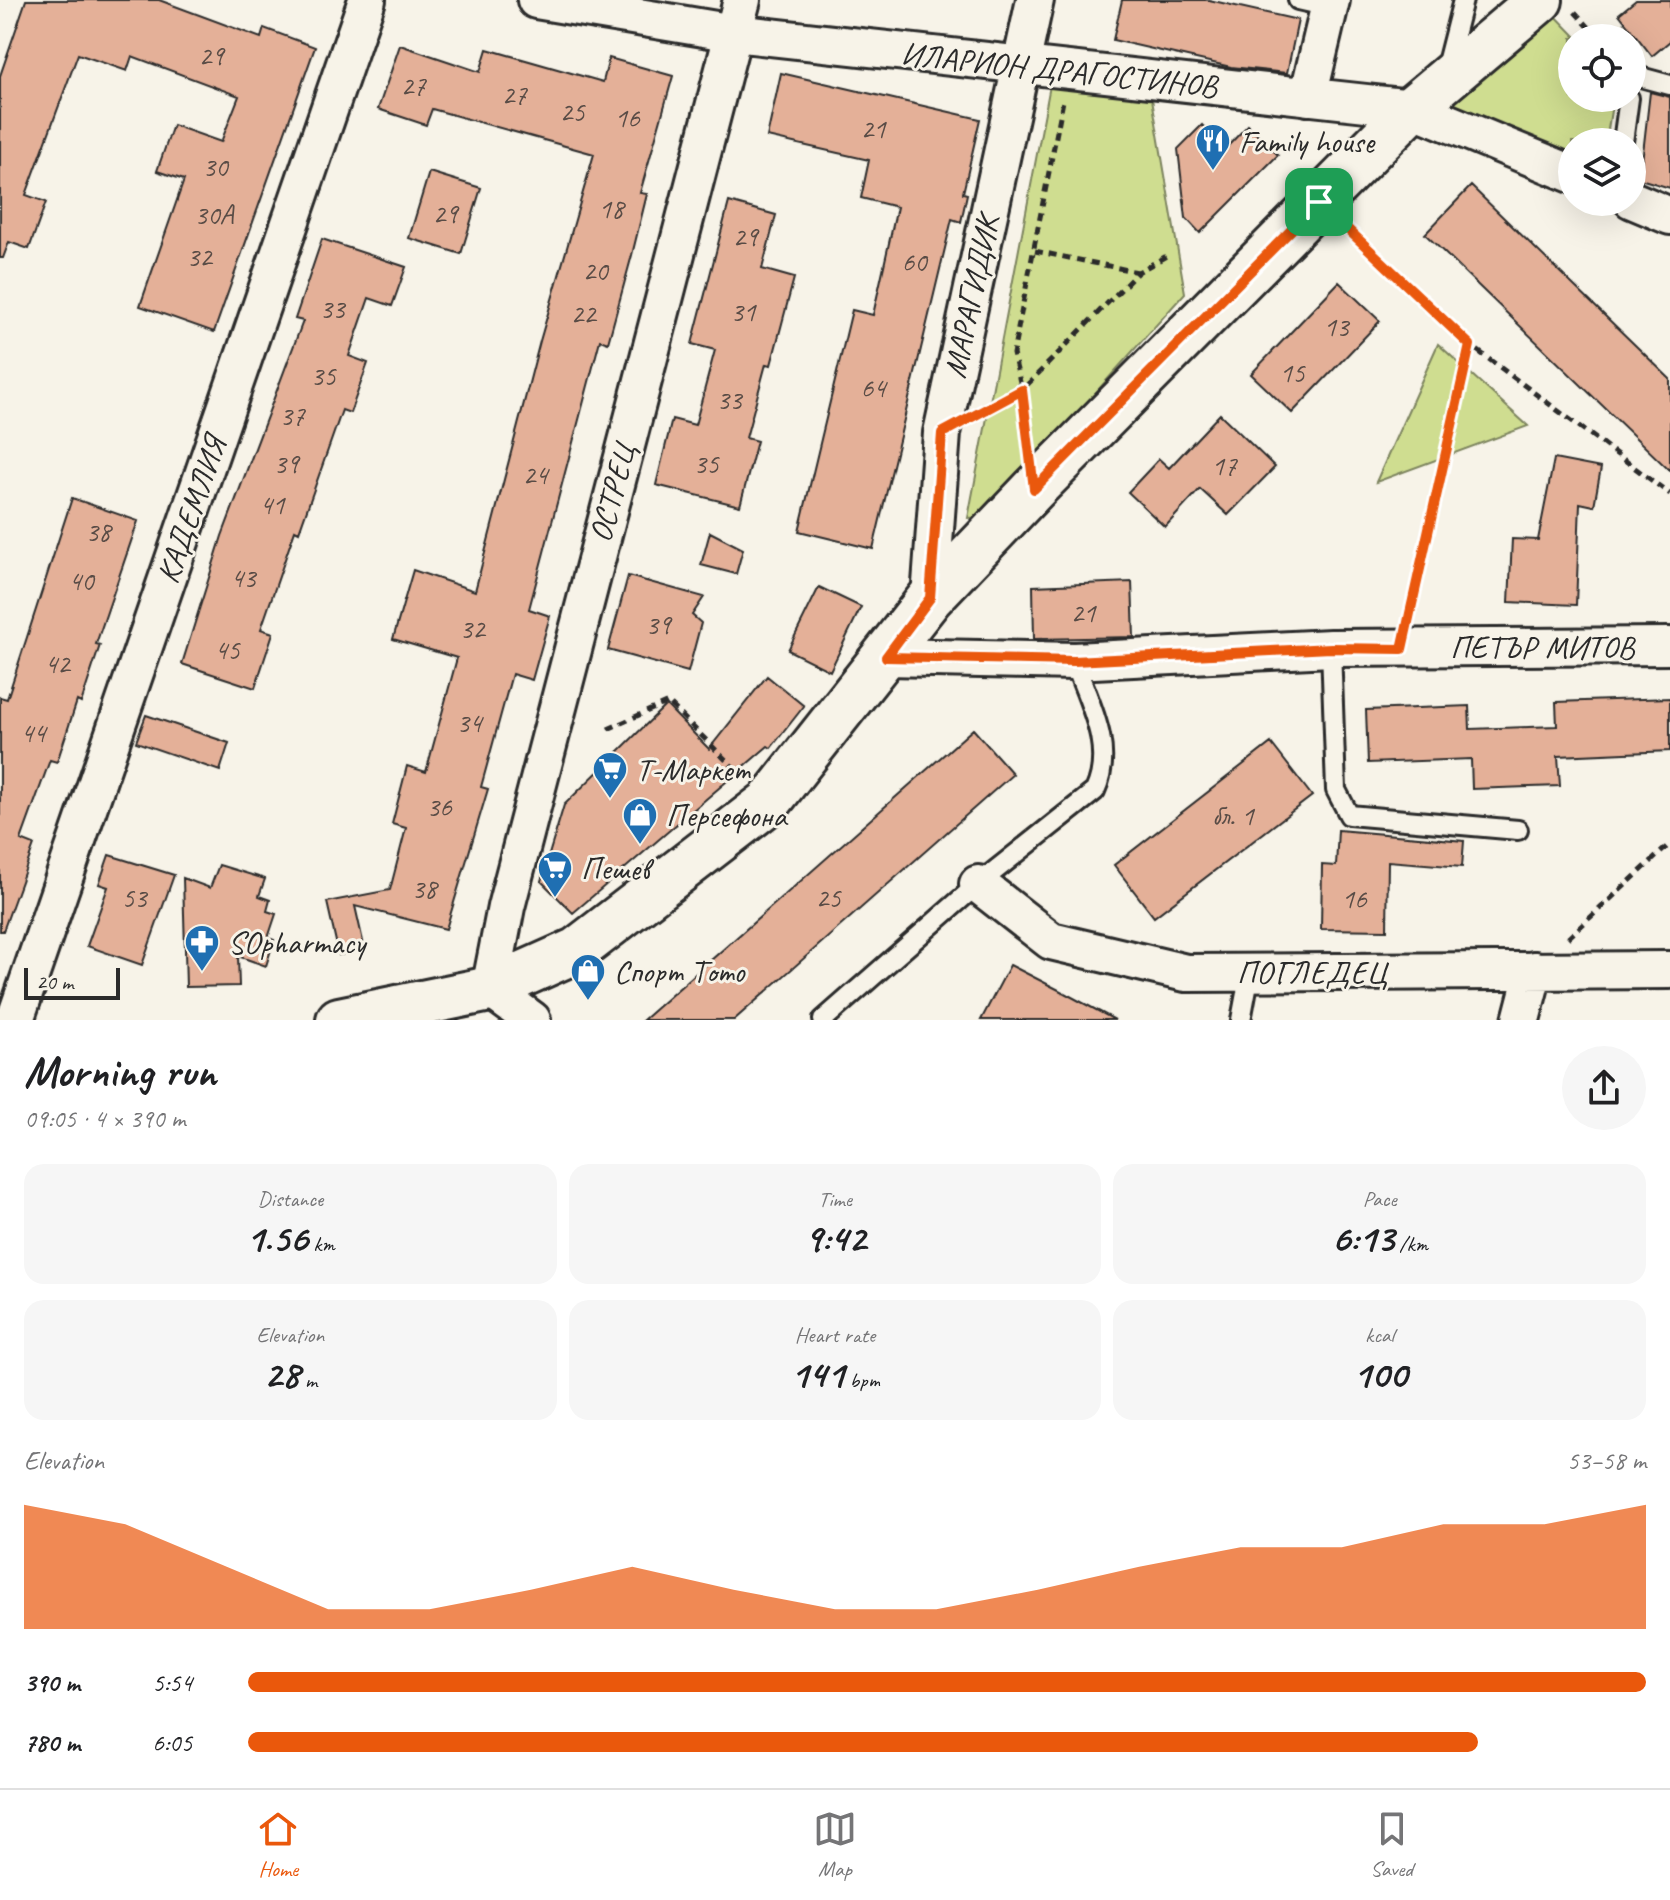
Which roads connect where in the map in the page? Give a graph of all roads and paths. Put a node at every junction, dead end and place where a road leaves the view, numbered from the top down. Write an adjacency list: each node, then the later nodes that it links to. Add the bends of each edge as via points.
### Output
1 (367, 0): 42 (street, КАДЕМЛИЯ)
2 (536, 0): 7 (street, ИЛАРИОН ДРАГОСТИНОВ)
3 (1035, 0): 9 (street, МАРАГИДИК)
4 (1463, 0): 13 (lane)
5 (1320, 2): 14 (street)
6 (1557, 5): 8 (path); 13 (street)
7 (738, 16): 9 (street, ИЛАРИОН ДРАГОСТИНОВ); 41 (street, ОСТРЕЦ, via 555,711)
8 (1581, 24)
9 (1019, 67): 10 (street, ИЛАРИОН ДРАГОСТИНОВ); 24 (street, МАРАГИДИК)
10 (1069, 72): 14 (street, ИЛАРИОН ДРАГОСТИНОВ); 19 (path)
11 (1646, 79): 12 (lane)
12 (1670, 85)
13 (1427, 96): 14 (street, ИЛАРИОН ДРАГОСТИНОВ); 15 (street, ИЛАРИОН ДРАГОСТИНОВ); 16 (street)
14 (1308, 97)
15 (1558, 166)
16 (1319, 202): 22 (path); 25 (street)
17 (1646, 206): 18 (street)
18 (1670, 216)
19 (1035, 251): 21 (path); 23 (path, via 1013,354)
20 (1170, 254): 21 (path)
21 (1138, 272): 23 (path)
22 (1470, 345): 26 (path); 30 (path)
23 (1022, 390): 24 (path); 25 (path)
24 (942, 433): 27 (street, МАРАГИДИК)
25 (1034, 489): 27 (street)
26 (1670, 494)
27 (930, 598): 31 (street)
28 (1670, 646): 30 (street, ПЕТЪР МИТОВ)
29 (1331, 648): 30 (street, ПЕТЪР МИТОВ); 32 (street, ПЕТЪР МИТОВ); 35 (lane, via 1336,790 1349,815)
30 (1402, 649)
31 (886, 657): 32 (street, ПЕТЪР МИТОВ); 34 (street)
32 (1074, 661): 37 (lane, via 1104,748 1105,771 1095,791)
33 (608, 729): 34 (path, via 668,702)
34 (769, 802): 41 (street, via 577,950)
35 (1518, 830)
36 (1670, 844): 38 (path)
37 (978, 884): 40 (street, ПОГЛЕДЕЦ, via 1051,941 1186,973); 45 (lane)
38 (1534, 970): 39 (street, ПОГЛЕДЕЦ); 40 (street, ПОГЛЕДЕЦ); 47 (street)
39 (1670, 970)
40 (1250, 972): 46 (lane)
41 (490, 989): 43 (street); 44 (street)
42 (15, 1020)
43 (339, 1020)
44 (532, 1020)
45 (823, 1020)
46 (1241, 1020)
47 (1521, 1020)

